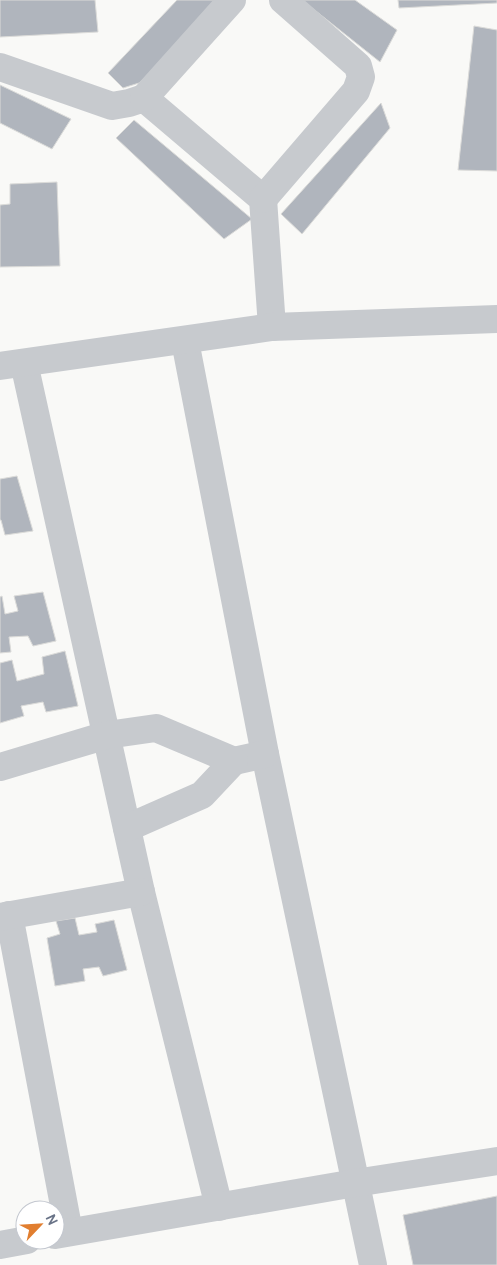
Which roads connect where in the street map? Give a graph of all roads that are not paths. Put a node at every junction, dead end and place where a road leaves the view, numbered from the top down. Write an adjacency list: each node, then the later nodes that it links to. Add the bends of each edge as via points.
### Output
1 (232, 0): 4 (street)
2 (283, 0): 5 (street, via 358,66 361,77 356,91)
3 (0, 67): 4 (street, via 112,106)
4 (144, 98): 5 (street)
5 (263, 199): 7 (street)
6 (497, 319): 7 (street)
7 (272, 327): 8 (street)
8 (185, 341): 9 (street); 11 (street)
9 (12, 364): 10 (street)
10 (106, 735): 12 (street, via 156,728); 13 (street); 14 (street)
11 (265, 754): 12 (street); 18 (street)
12 (234, 761): 14 (street, via 202,795)
13 (0, 767)
14 (127, 828): 15 (street)
15 (142, 892): 16 (street); 20 (street)
16 (5, 916): 19 (street)
17 (497, 1161): 18 (street)
18 (355, 1183): 20 (street); 24 (street)
19 (56, 1200)
20 (219, 1207): 21 (street)
21 (65, 1233)
22 (15, 1242): 23 (street)
23 (0, 1245)
24 (373, 1265)

